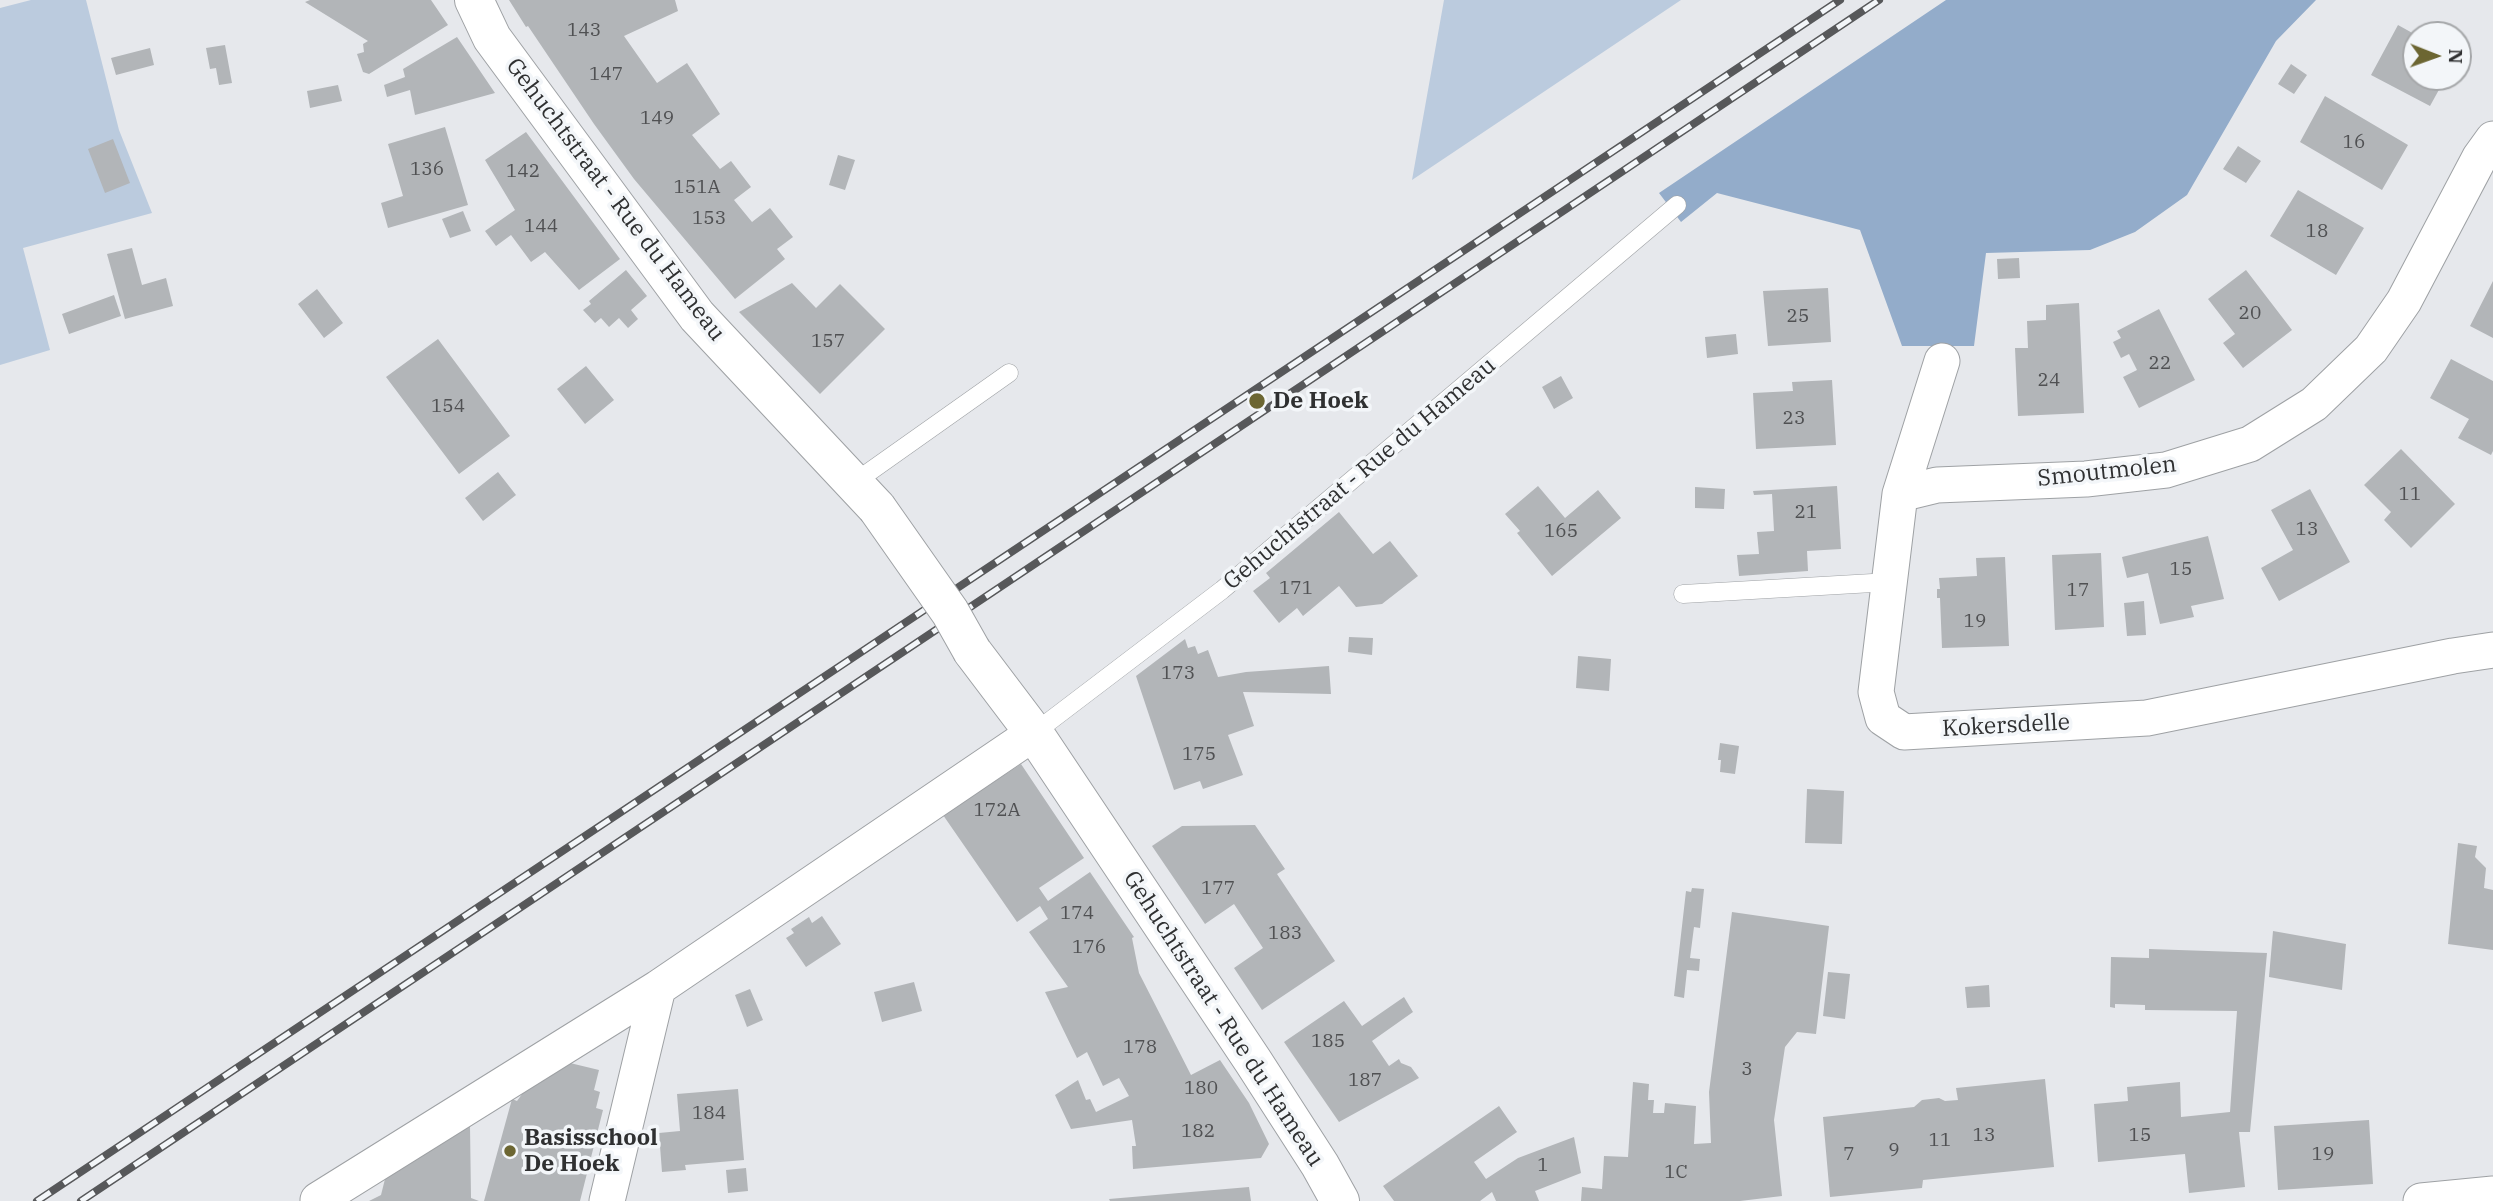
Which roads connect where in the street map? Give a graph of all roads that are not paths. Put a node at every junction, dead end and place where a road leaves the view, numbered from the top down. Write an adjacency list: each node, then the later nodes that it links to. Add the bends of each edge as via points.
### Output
1 (474, 0): 7 (street, Gehuchtstraat - Rue du Hameau, via 492,38 697,316)
2 (2493, 139): 6 (street, Smoutmolen, via 2404,301 2371,349 2314,404 2250,444 2166,470 2086,479 1937,485)
3 (1677, 205): 11 (lane, Gehuchtstraat - Rue du Hameau, via 1222,590)
4 (1942, 361): 6 (street, Kokersdelle)
5 (1009, 373): 7 (lane)
6 (1900, 494): 8 (street, Kokersdelle)
7 (866, 495): 11 (street, Gehuchtstraat - Rue du Hameau, bridge)
8 (1890, 582): 9 (lane); 10 (street, Kokersdelle, via 1876,692 1883,718 1904,732 2147,718)
9 (1683, 594)
10 (2493, 650)
11 (1034, 733): 12 (street, Gehuchtstraat - Rue du Hameau); 16 (street, Gehuchtstraat - Rue du Hameau, via 1253,1061)
12 (659, 988): 14 (street, Gehuchtstraat - Rue du Hameau); 15 (street)
13 (2493, 1194): 17 (street)
14 (318, 1200)
15 (607, 1201)
16 (1340, 1201)
17 (2421, 1201)

